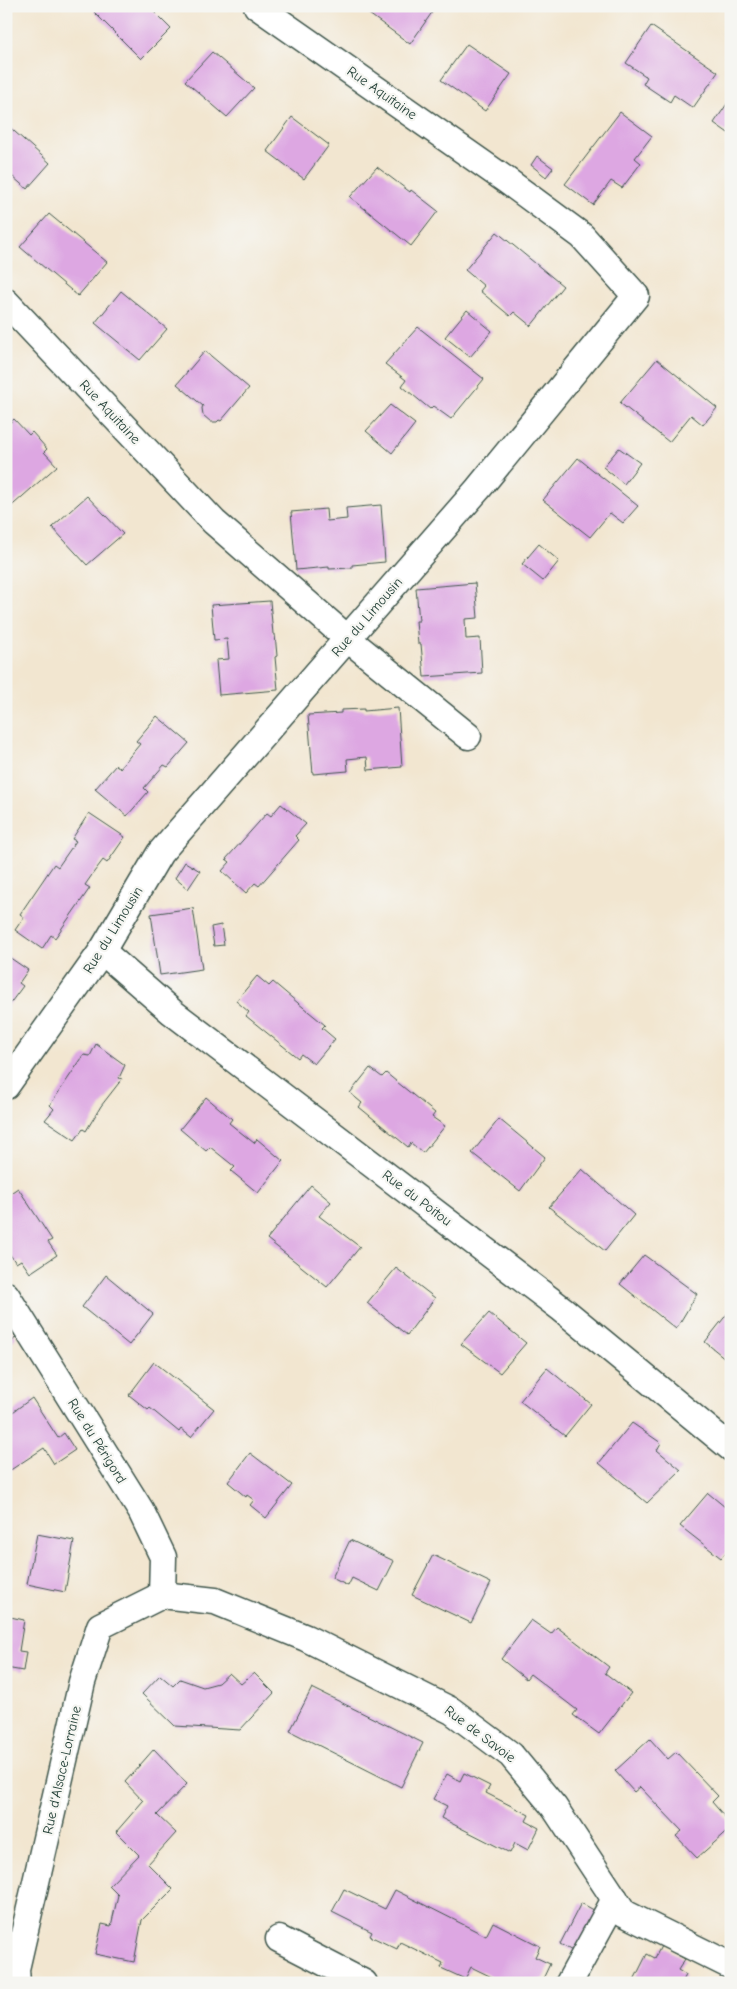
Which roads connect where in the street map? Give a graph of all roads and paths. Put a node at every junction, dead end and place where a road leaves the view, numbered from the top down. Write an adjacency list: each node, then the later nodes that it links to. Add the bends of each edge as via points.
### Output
1 (258, 6): 2 (street, Rue Aquitaine)
2 (506, 180): 4 (street, Rue du Limousin, via 582,236 636,296 478,489)
3 (6, 302): 4 (street, Rue Aquitaine, via 214,522)
4 (348, 639): 5 (street, Rue Aquitaine); 6 (street, Rue du Limousin, via 160,853)
5 (468, 736)
6 (102, 951): 7 (street, Rue du Limousin); 9 (street, Rue du Poitou, via 172,1012 562,1309)
7 (6, 1086)
8 (6, 1295): 10 (street, Rue du Périgord, via 141,1511 163,1557)
9 (731, 1448)
10 (162, 1595): 11 (street, Rue de Savoie, via 224,1604 306,1638 452,1711 511,1755 554,1807); 14 (street, Rue d'Alsace-Lorraine, via 100,1626 82,1682 22,1941 16,1969)
11 (615, 1899): 13 (street, Rue de Savoie, via 624,1913); 16 (street)
12 (279, 1939): 15 (street)
13 (731, 1966)
14 (17, 1983)
15 (364, 1983)
16 (569, 1983)

